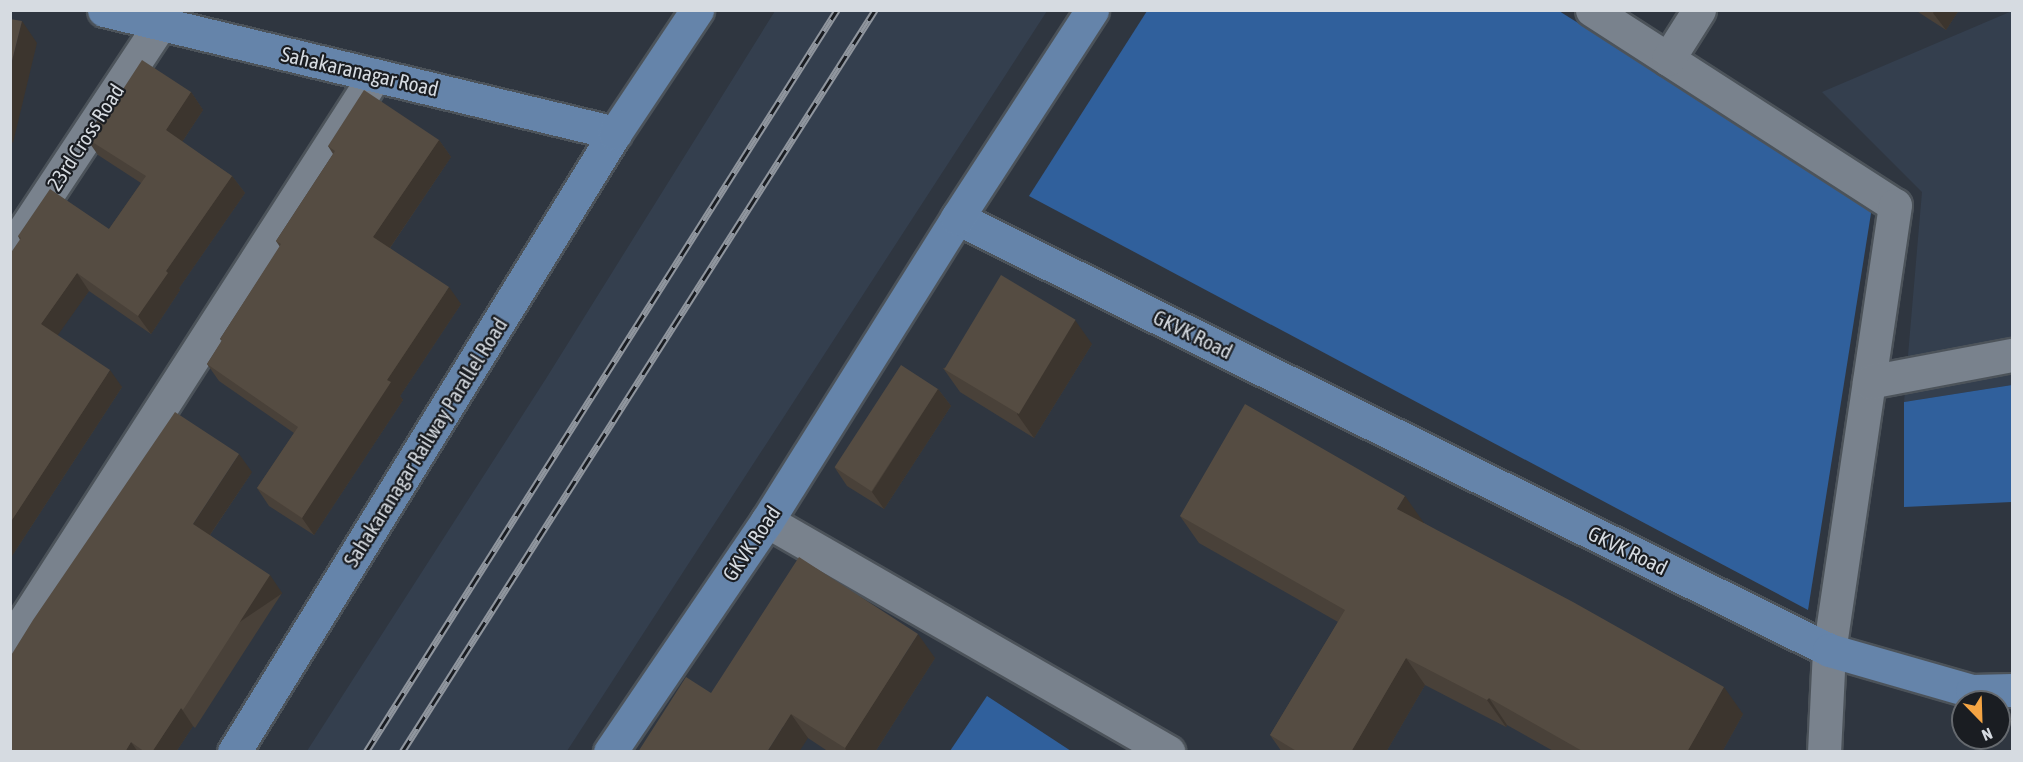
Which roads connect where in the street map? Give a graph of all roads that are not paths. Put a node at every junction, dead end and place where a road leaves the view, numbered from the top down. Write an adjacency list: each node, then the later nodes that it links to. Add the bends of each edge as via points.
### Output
1 (104, 10): 6 (main road, Sahakaranagar Road)
2 (697, 10): 9 (main road, Sahakaranagar Railway Parallel Road)
3 (1092, 10): 10 (main road)
4 (1592, 10): 7 (street)
5 (1699, 10): 7 (street)
6 (160, 24): 8 (main road, Sahakaranagar Road); 11 (street, 23rd Cross Road)
7 (1668, 59): 13 (street, via 1895,205)
8 (375, 75): 9 (main road, Sahakaranagar Road); 15 (street)
9 (615, 133): 18 (main road, Sahakaranagar Railway Parallel Road)
10 (957, 218): 14 (main road, GKVK Road); 16 (main road, GKVK Road)
11 (10, 251)
12 (2013, 355): 13 (street)
13 (1869, 382): 16 (street)
14 (767, 521): 19 (main road, GKVK Road); 20 (street)
15 (10, 643)
16 (1829, 650): 17 (main road, GKVK Road, via 1972,691); 21 (street)
17 (2013, 690)
18 (234, 752)
19 (610, 752)
20 (1168, 752)
21 (1824, 752)

